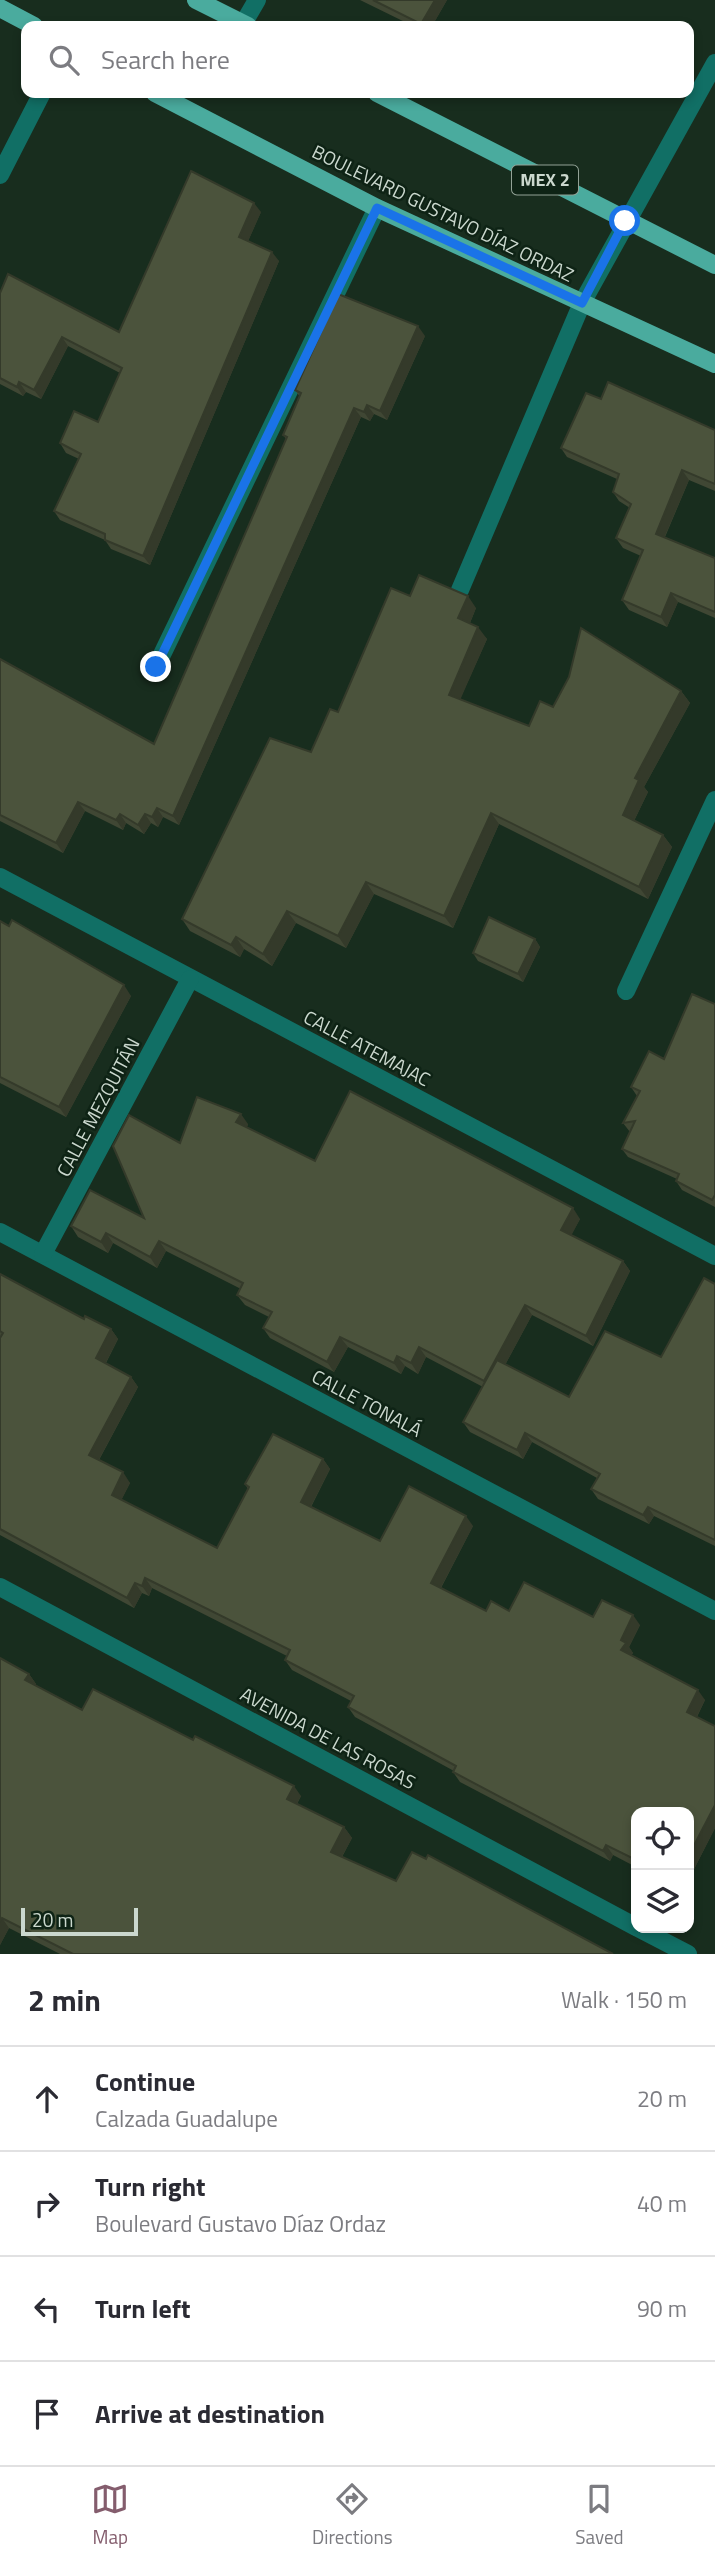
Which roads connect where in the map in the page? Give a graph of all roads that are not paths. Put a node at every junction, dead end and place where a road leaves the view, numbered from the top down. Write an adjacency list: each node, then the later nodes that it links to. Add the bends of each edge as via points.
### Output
1 (196, 0): 5 (main road)
2 (257, 0): 6 (street)
3 (0, 8): 4 (main road)
4 (25, 21)
5 (238, 21)
6 (248, 21)
7 (715, 63): 13 (street)
8 (39, 98): 11 (street)
9 (165, 98): 12 (main road, BOULEVARD GUSTAVO DÍAZ ORDAZ)
10 (387, 98): 13 (main road, MEX 2)
11 (0, 175)
12 (377, 208): 15 (main road, BOULEVARD GUSTAVO DÍAZ ORDAZ); 18 (street)
13 (625, 221): 14 (main road, MEX 2); 15 (street)
14 (715, 265)
15 (582, 303): 16 (main road, BOULEVARD GUSTAVO DÍAZ ORDAZ); 17 (street)
16 (715, 364)
17 (460, 590)
18 (156, 667)
19 (715, 800): 22 (street)
20 (0, 877): 21 (street, CALLE ATEMAJAC)
21 (190, 979): 24 (street, CALLE MEZQUITÁN); 25 (street, CALLE ATEMAJAC)
22 (626, 991)
23 (0, 1232): 24 (street, CALLE TONALÁ)
24 (43, 1254): 27 (street, CALLE TONALÁ)
25 (715, 1256)
26 (0, 1587): 28 (street, AVENIDA DE LAS ROSAS)
27 (715, 1611)
28 (631, 1924)
29 (648, 1933): 30 (street, AVENIDA DE LAS ROSAS)
30 (688, 1954)

